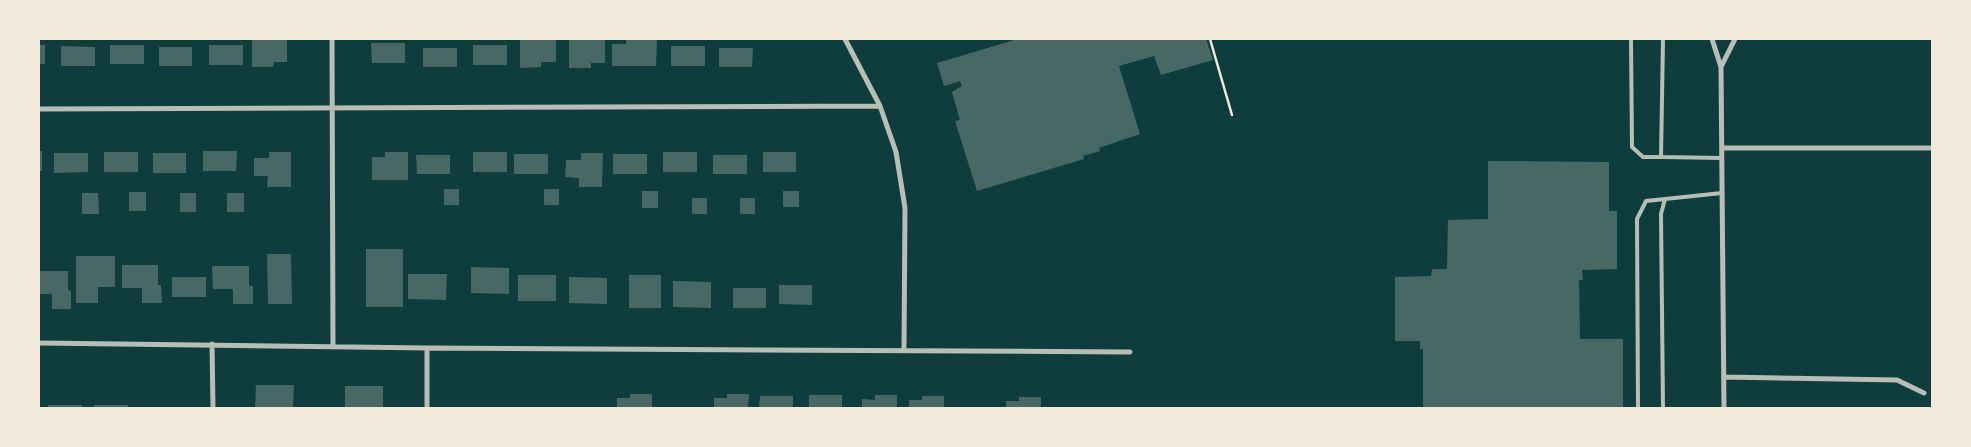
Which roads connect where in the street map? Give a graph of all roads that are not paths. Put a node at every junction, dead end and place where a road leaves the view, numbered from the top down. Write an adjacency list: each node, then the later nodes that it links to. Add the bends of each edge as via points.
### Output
1 (332, 39): 10 (street)
2 (845, 39): 8 (street)
3 (1631, 39): 13 (lane, via 1632,147 1643,157)
4 (1663, 39): 13 (lane)
5 (1712, 39): 7 (street)
6 (1735, 39): 7 (street)
7 (1721, 67): 11 (street)
8 (880, 106): 10 (street); 21 (street, via 896,152 905,208)
9 (39, 109): 10 (street)
10 (331, 109): 19 (street)
11 (1722, 148): 12 (street); 14 (street)
12 (1932, 148)
13 (1661, 157): 14 (lane)
14 (1722, 158): 15 (street)
15 (1722, 193): 16 (lane); 23 (street)
16 (1664, 199): 27 (lane, via 1646,201 1637,219); 28 (lane, via 1661,214)
17 (39, 343): 18 (street)
18 (212, 344): 19 (street); 25 (street)
19 (333, 347): 20 (street)
20 (427, 348): 21 (street); 26 (street)
21 (904, 349): 22 (street)
22 (1130, 352)
23 (1724, 377): 24 (street, via 1897,380); 29 (street)
24 (1924, 392)
25 (213, 408)
26 (427, 408)
27 (1638, 408)
28 (1662, 408)
29 (1724, 408)

